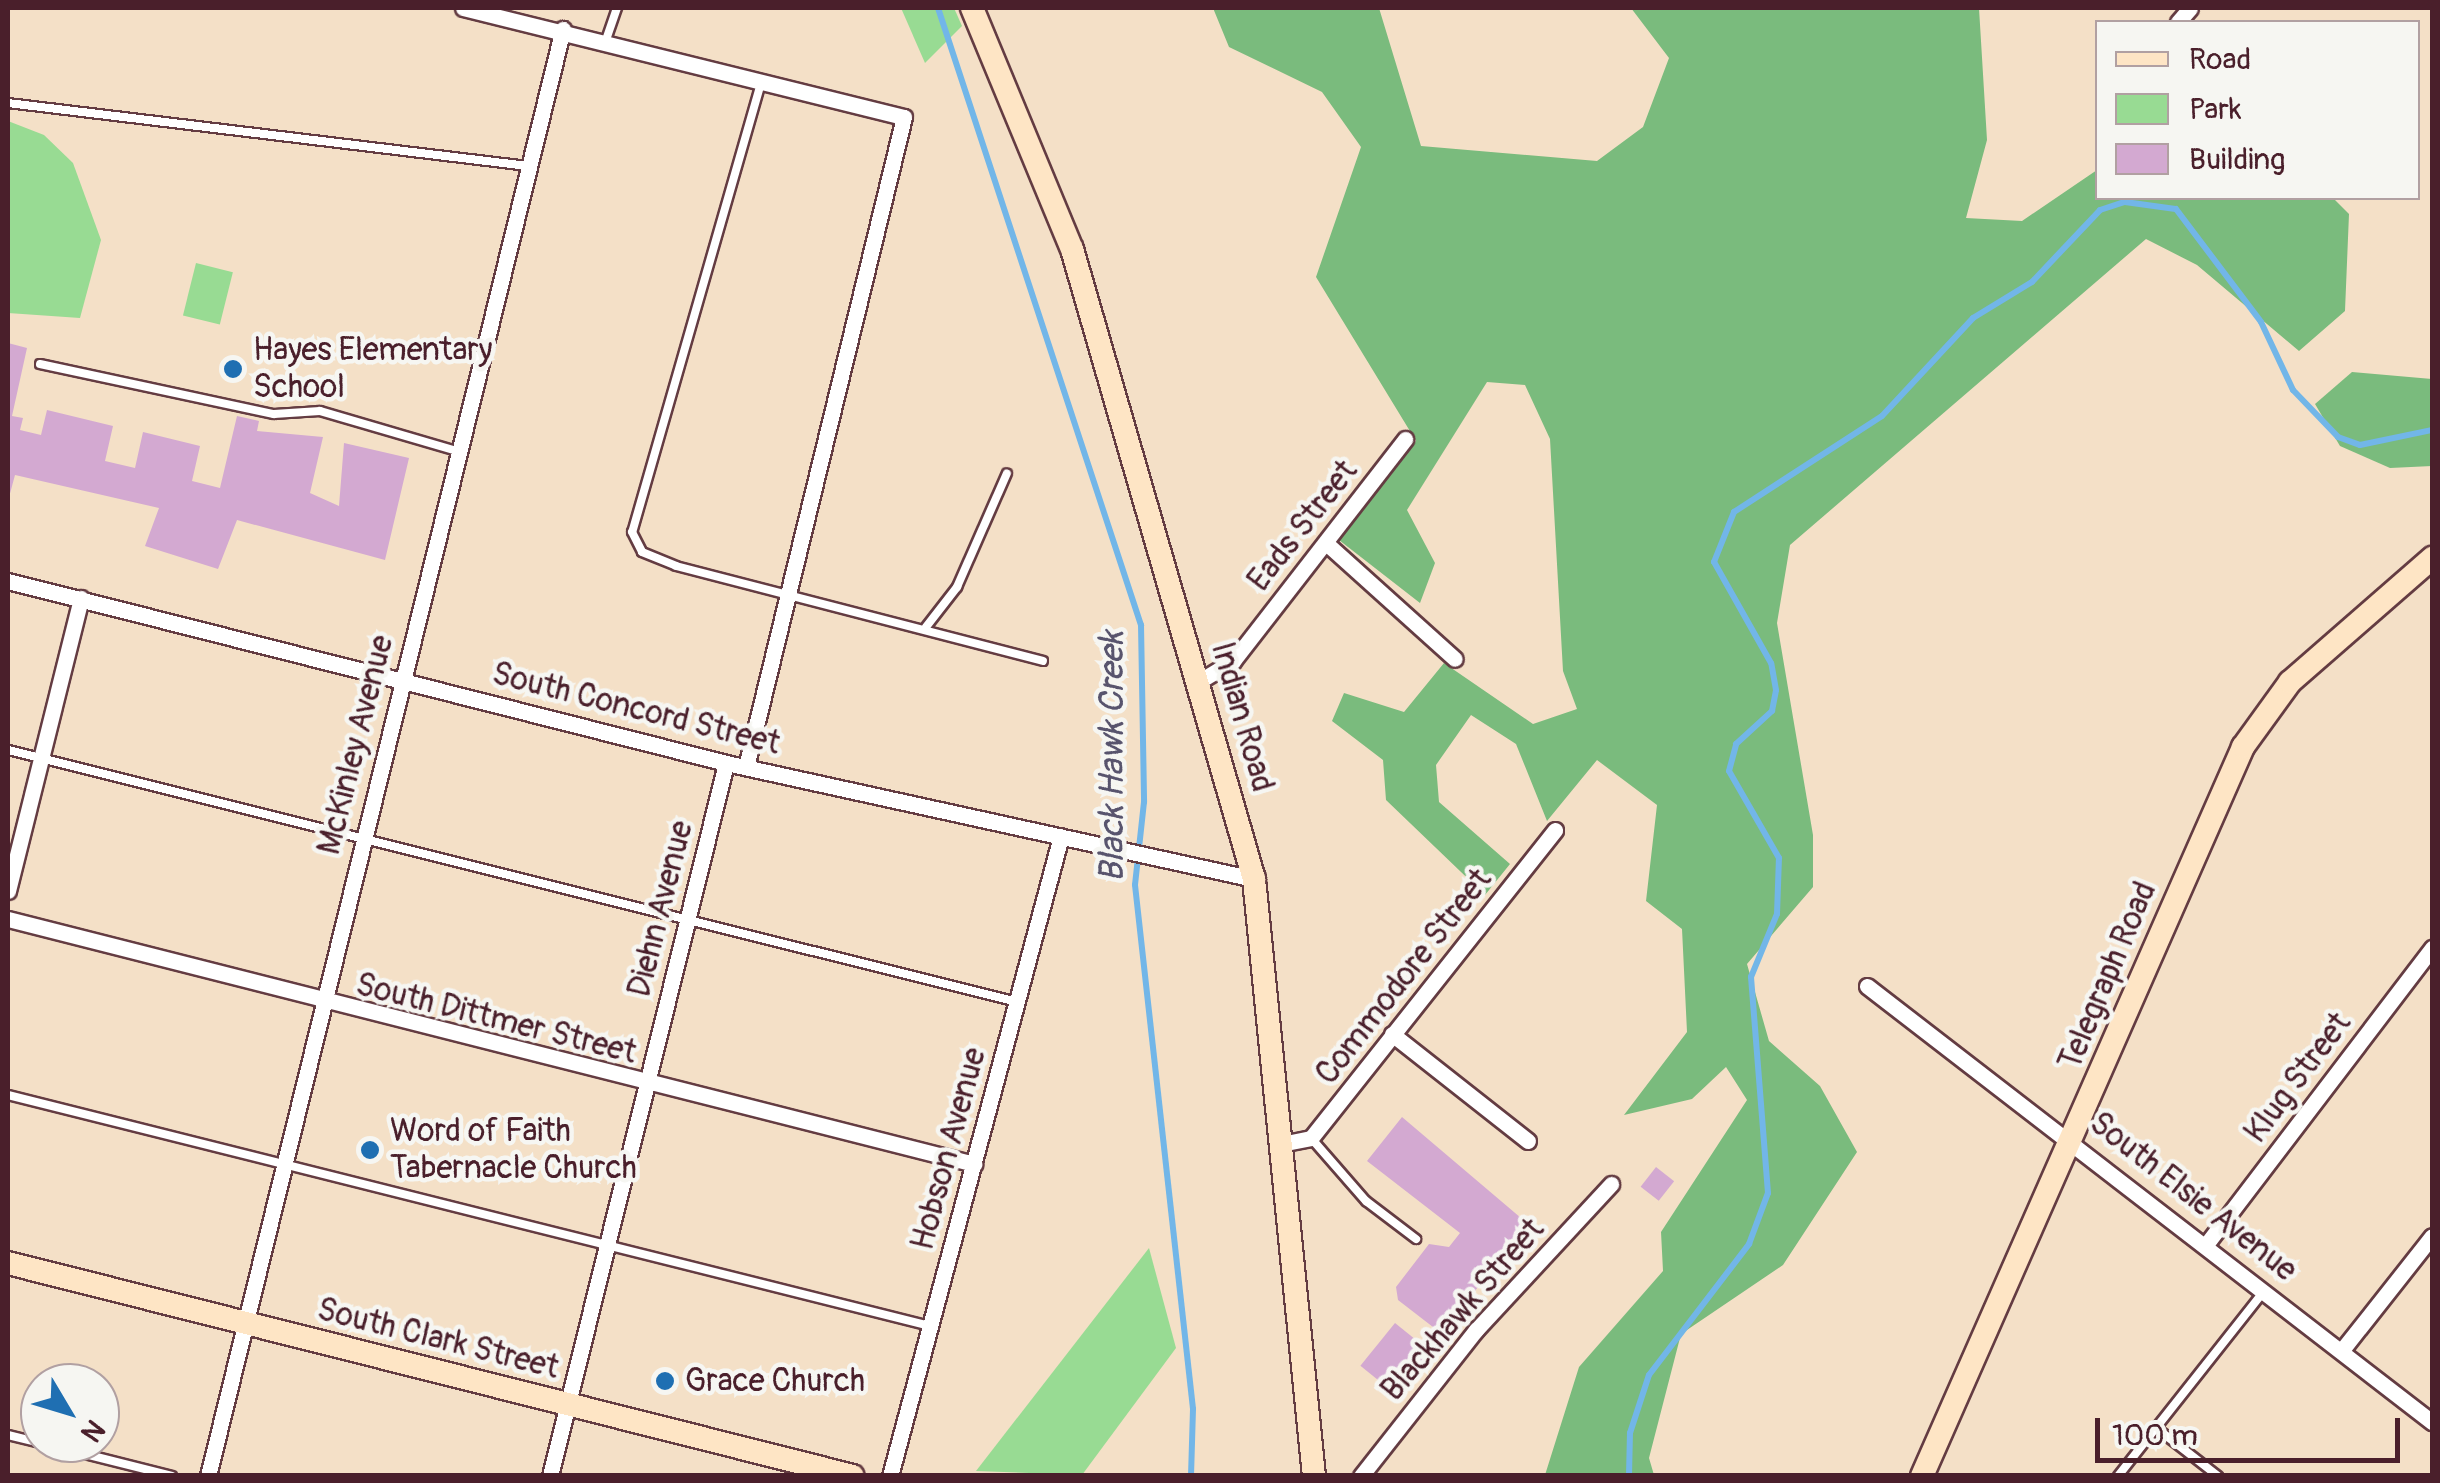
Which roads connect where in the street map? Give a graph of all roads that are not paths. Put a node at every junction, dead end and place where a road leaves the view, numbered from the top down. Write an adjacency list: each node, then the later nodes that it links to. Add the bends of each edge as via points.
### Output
1 (463, 8): 4 (street)
2 (617, 8): 5 (lane)
3 (972, 8): 22 (street, Indian Road, via 1072,248)
4 (563, 29): 5 (street); 8 (street, McKinley Avenue)
5 (607, 38): 6 (street)
6 (762, 78): 16 (street, via 904,117); 16 (lane, via 632,532 642,552 676,566)
7 (8, 103): 8 (lane)
8 (528, 166): 11 (street, McKinley Avenue)
9 (40, 364): 11 (lane, via 274,414 320,411)
10 (1405, 439): 13 (street, Eads Street)
11 (457, 451): 21 (street, McKinley Avenue)
12 (1007, 473): 18 (lane, via 957,587)
13 (1326, 543): 19 (street); 22 (street, Eads Street, via 1232,662)
14 (2432, 558): 41 (street, Telegraph Road, via 2264,712)
15 (8, 581): 17 (street, South Concord Street)
16 (790, 592): 18 (lane); 26 (street)
17 (82, 598): 21 (street, South Concord Street); 24 (street)
18 (926, 627): 20 (lane)
19 (1454, 659)
20 (1043, 662)
21 (401, 677): 25 (street, South Concord Street); 29 (street, McKinley Avenue)
22 (1198, 682): 30 (street, Indian Road)
23 (8, 750): 24 (lane)
24 (42, 758): 29 (lane); 31 (street)
25 (726, 762): 26 (street, South Concord Street); 33 (street, Diehn Avenue)
26 (746, 767): 28 (street, South Concord Street)
27 (1555, 830): 38 (street, Commodore Street)
28 (1061, 836): 30 (street, South Concord Street); 36 (street, Hobson Avenue)
29 (362, 838): 33 (lane); 37 (street, McKinley Avenue)
30 (1254, 879): 44 (street, Indian Road)
31 (8, 891)
32 (8, 919): 37 (street, South Dittmer Street)
33 (687, 919): 36 (lane); 39 (street, Diehn Avenue)
34 (2432, 948): 50 (street, Klug Street)
35 (1868, 986): 41 (street, South Elsie Avenue)
36 (1017, 1002): 46 (street, Hobson Avenue)
37 (322, 1004): 39 (street, South Dittmer Street); 45 (street, McKinley Avenue)
38 (1392, 1034): 42 (street, Commodore Street); 43 (street)
39 (647, 1084): 46 (street, South Dittmer Street); 51 (street, Diehn Avenue)
40 (8, 1096): 45 (lane)
41 (2074, 1137): 50 (street, South Elsie Avenue); 61 (street, Telegraph Road)
42 (1312, 1138): 44 (street); 49 (lane, via 1366,1201)
43 (1528, 1141)
44 (1286, 1143): 67 (street, Indian Road)
45 (283, 1164): 51 (lane); 54 (street, McKinley Avenue)
46 (974, 1164): 55 (street, Hobson Avenue)
47 (1611, 1184): 68 (street, Blackhawk Street, via 1476,1330)
48 (2432, 1236): 56 (street)
49 (1416, 1238)
50 (2208, 1242): 53 (street, South Elsie Avenue)
51 (608, 1244): 55 (lane); 57 (street, Diehn Avenue)
52 (8, 1264): 54 (street, South Clark Street)
53 (2265, 1289): 56 (street, South Elsie Avenue); 59 (lane)
54 (244, 1324): 57 (street, South Clark Street); 63 (street, McKinley Avenue)
55 (930, 1326): 66 (street, Hobson Avenue)
56 (2342, 1350): 58 (street, South Elsie Avenue)
57 (568, 1405): 64 (street, Diehn Avenue); 65 (street, South Clark Street)
58 (2432, 1422)
59 (2155, 1427): 69 (lane); 70 (lane)
60 (120, 1463): 62 (lane)
61 (1924, 1474)
62 (172, 1476)
63 (208, 1476)
64 (550, 1476)
65 (853, 1476)
66 (890, 1476)
67 (1314, 1476)
68 (1360, 1476)
69 (2118, 1476)
70 (2218, 1476)

